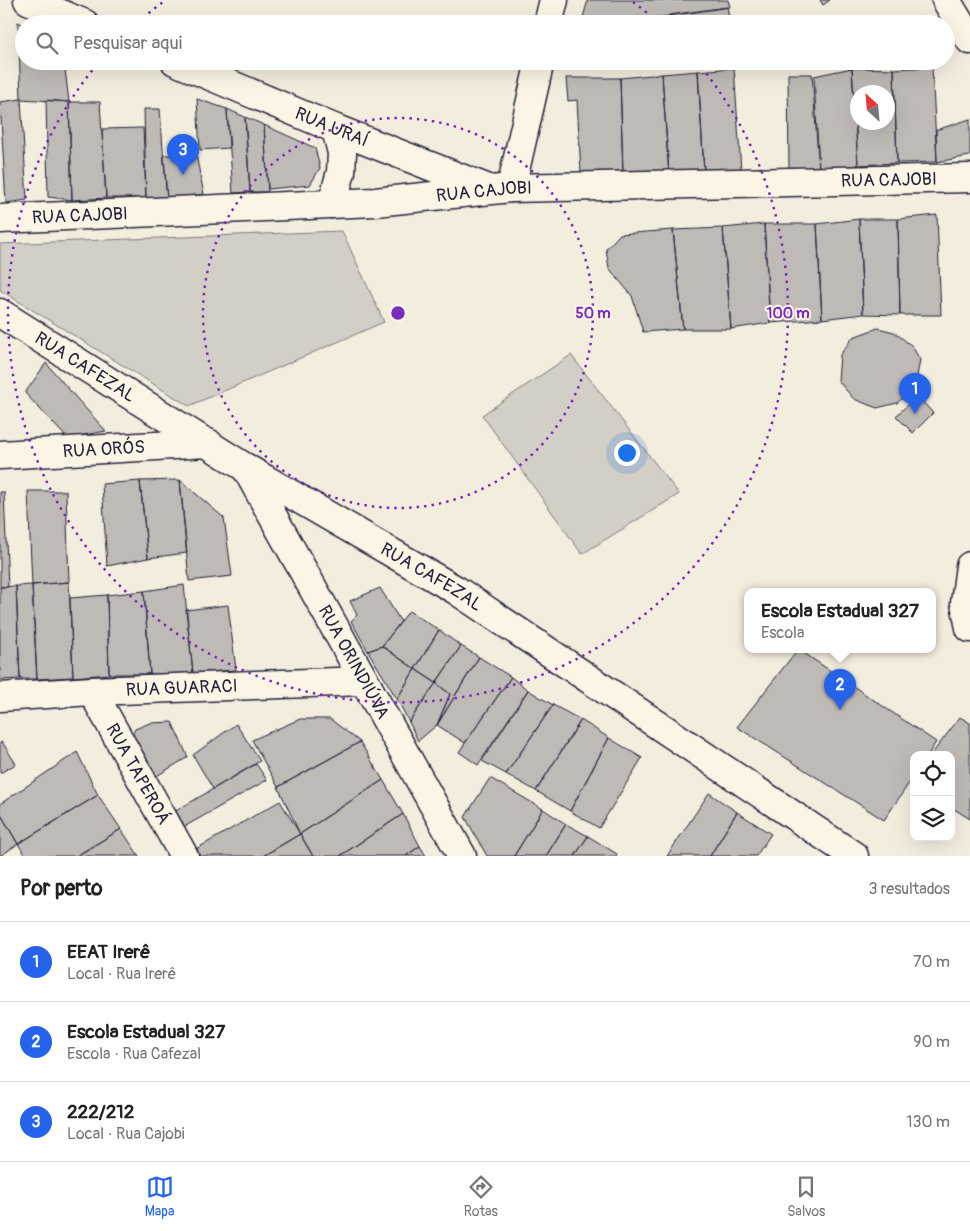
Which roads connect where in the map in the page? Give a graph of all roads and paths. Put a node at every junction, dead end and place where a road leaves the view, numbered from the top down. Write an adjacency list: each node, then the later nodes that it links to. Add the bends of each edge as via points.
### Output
1 (28, 0): 4 (street)
2 (554, 0): 5 (street)
3 (946, 0): 6 (street)
4 (64, 15)
5 (550, 15)
6 (970, 40)
7 (197, 70): 9 (street, RUA URAÍ)
8 (537, 70): 11 (street)
9 (336, 128): 11 (street, RUA URAÍ); 12 (street, via 342,154 341,172)
10 (970, 178): 11 (street, RUA CAJOBI)
11 (501, 189): 12 (street, RUA CAJOBI)
12 (332, 204): 13 (street, RUA CAJOBI)
13 (0, 219)
14 (0, 313): 15 (street, RUA CAFEZAL)
15 (208, 443): 16 (street, RUA ORÓS); 17 (street, RUA CAFEZAL)
16 (0, 455)
17 (246, 468): 20 (street, RUA ORINDIÚVA); 25 (street, RUA CAFEZAL, via 456,590)
18 (970, 566): 19 (street, via 965,603)
19 (970, 628)
20 (364, 681): 21 (street, RUA GUARACI); 24 (street, RUA ORINDIÚVA)
21 (92, 692): 22 (street, RUA GUARACI); 23 (street, RUA TAPEROÁ)
22 (0, 697)
23 (184, 856)
24 (462, 856)
25 (854, 856)

